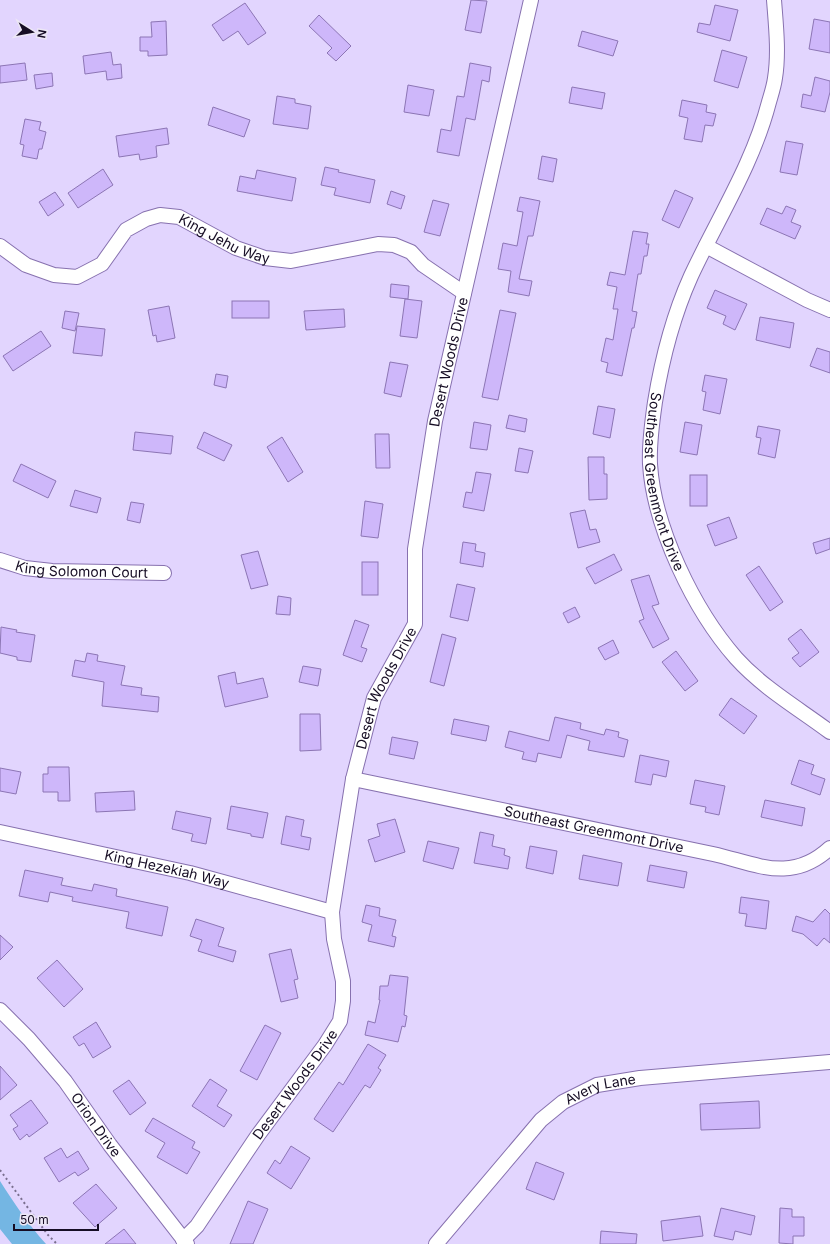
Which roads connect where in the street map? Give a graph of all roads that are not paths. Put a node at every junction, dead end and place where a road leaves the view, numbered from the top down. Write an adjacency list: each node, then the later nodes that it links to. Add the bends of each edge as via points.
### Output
1 (531, 0): 5 (street, Desert Woods Drive)
2 (774, 0): 4 (street, Southeast Greenmont Drive, via 777,42 775,79 764,124)
3 (0, 246): 5 (street, King Jehu Way, via 26,265 54,275 77,277 102,264 126,230 160,215 179,217 236,248 265,258 291,261 378,244 394,245 411,252 423,265)
4 (706, 246): 6 (street); 9 (street, Southeast Greenmont Drive, via 676,313 658,380 650,448 652,483 660,519 693,594 724,643 768,688)
5 (464, 293): 10 (street, Desert Woods Drive, via 435,421 414,549 415,624 374,698)
6 (830, 310)
7 (0, 560): 8 (street, King Solomon Court, via 25,568 52,571)
8 (164, 573)
9 (830, 732)
10 (353, 780): 12 (street, Southeast Greenmont Drive, via 768,867 786,869 803,866); 13 (street, Desert Woods Drive)
11 (0, 832): 13 (street, King Hezekiah Way, via 190,873)
12 (830, 848)
13 (332, 912): 16 (street, Desert Woods Drive, via 334,939 343,981 340,1021)
14 (0, 1010): 16 (street, Orion Drive, via 65,1081)
15 (830, 1062): 17 (street, Avery Lane, via 640,1078 597,1085 563,1102 541,1120)
16 (186, 1242)
17 (436, 1244)

